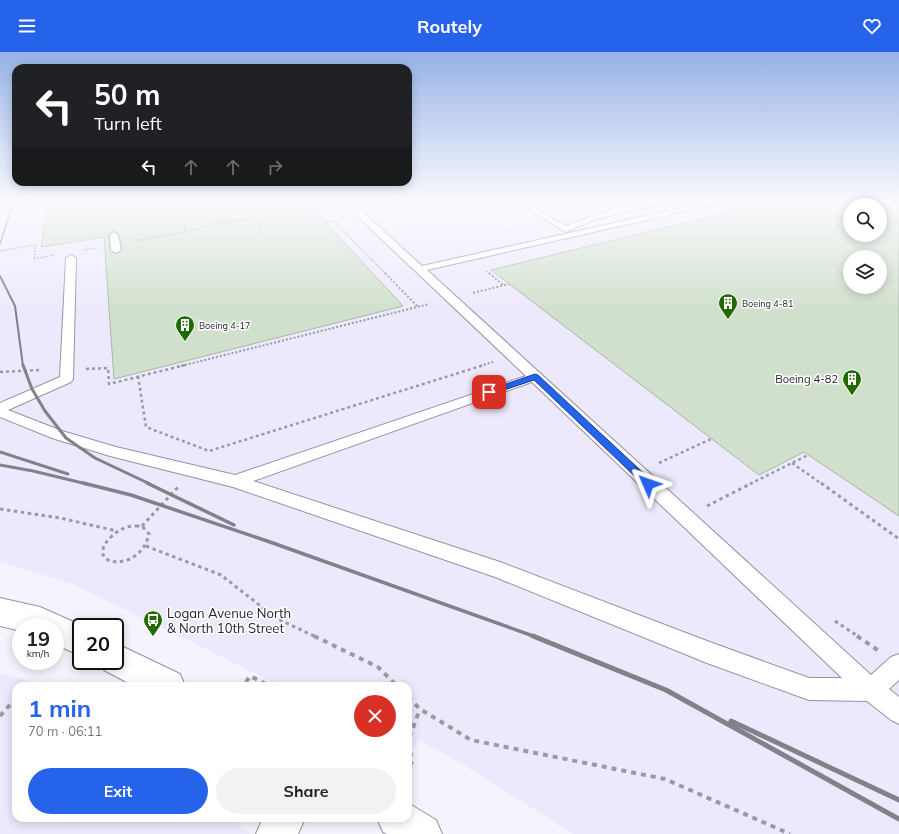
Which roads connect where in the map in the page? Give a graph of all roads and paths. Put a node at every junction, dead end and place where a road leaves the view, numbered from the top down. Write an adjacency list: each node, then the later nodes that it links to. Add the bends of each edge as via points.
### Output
1 (115, 239): 8 (lane)
2 (151, 239): 8 (path)
3 (352, 239): 15 (path)
4 (388, 239): 12 (lane)
5 (545, 239): 7 (lane)
6 (551, 239): 7 (lane)
7 (540, 242): 12 (lane)
8 (116, 247): 10 (path)
9 (0, 251): 11 (path, via 36,245 34,258)
10 (75, 254): 17 (lane)
11 (56, 255)
12 (420, 269): 14 (lane)
13 (509, 284): 14 (path)
14 (452, 298): 15 (path); 20 (lane)
15 (418, 307): 19 (path)
16 (498, 361): 19 (path, via 209,450 146,427)
17 (68, 369): 18 (path); 19 (path, via 108,368 109,384); 21 (lane, via 66,379)
18 (0, 372)
19 (138, 376)
20 (535, 377): 27 (lane); 42 (lane)
21 (0, 408)
22 (0, 412): 27 (lane, via 35,428 103,450)
23 (713, 438): 26 (path, via 658,463)
24 (808, 455): 25 (path)
25 (792, 463): 29 (path, via 706,506); 31 (path)
26 (663, 468)
27 (235, 481): 42 (lane, via 500,570 707,652 809,689)
28 (0, 509): 30 (path, via 60,518)
29 (712, 512)
30 (117, 532): 32 (path, via 128,527 142,526 149,534); 32 (path, via 103,546 103,556 107,559 126,560)
31 (899, 539)
32 (146, 546): 41 (path, via 221,574 276,618 378,667)
33 (0, 612): 34 (main road)
34 (27, 618)
35 (831, 618): 37 (path)
36 (124, 664): 38 (main road)
37 (899, 665): 42 (lane)
38 (160, 682)
39 (246, 682): 40 (path, via 250,676)
40 (262, 682)
41 (393, 682)
42 (871, 690): 46 (lane)
43 (412, 700): 45 (path)
44 (12, 702): 47 (path)
45 (420, 709): 48 (path); 53 (path, via 471,740 665,779)
46 (899, 712)
47 (0, 716)
48 (412, 730)
49 (283, 822): 51 (main road)
50 (403, 822): 52 (main road)
51 (276, 834)
52 (422, 834)
53 (790, 834)

